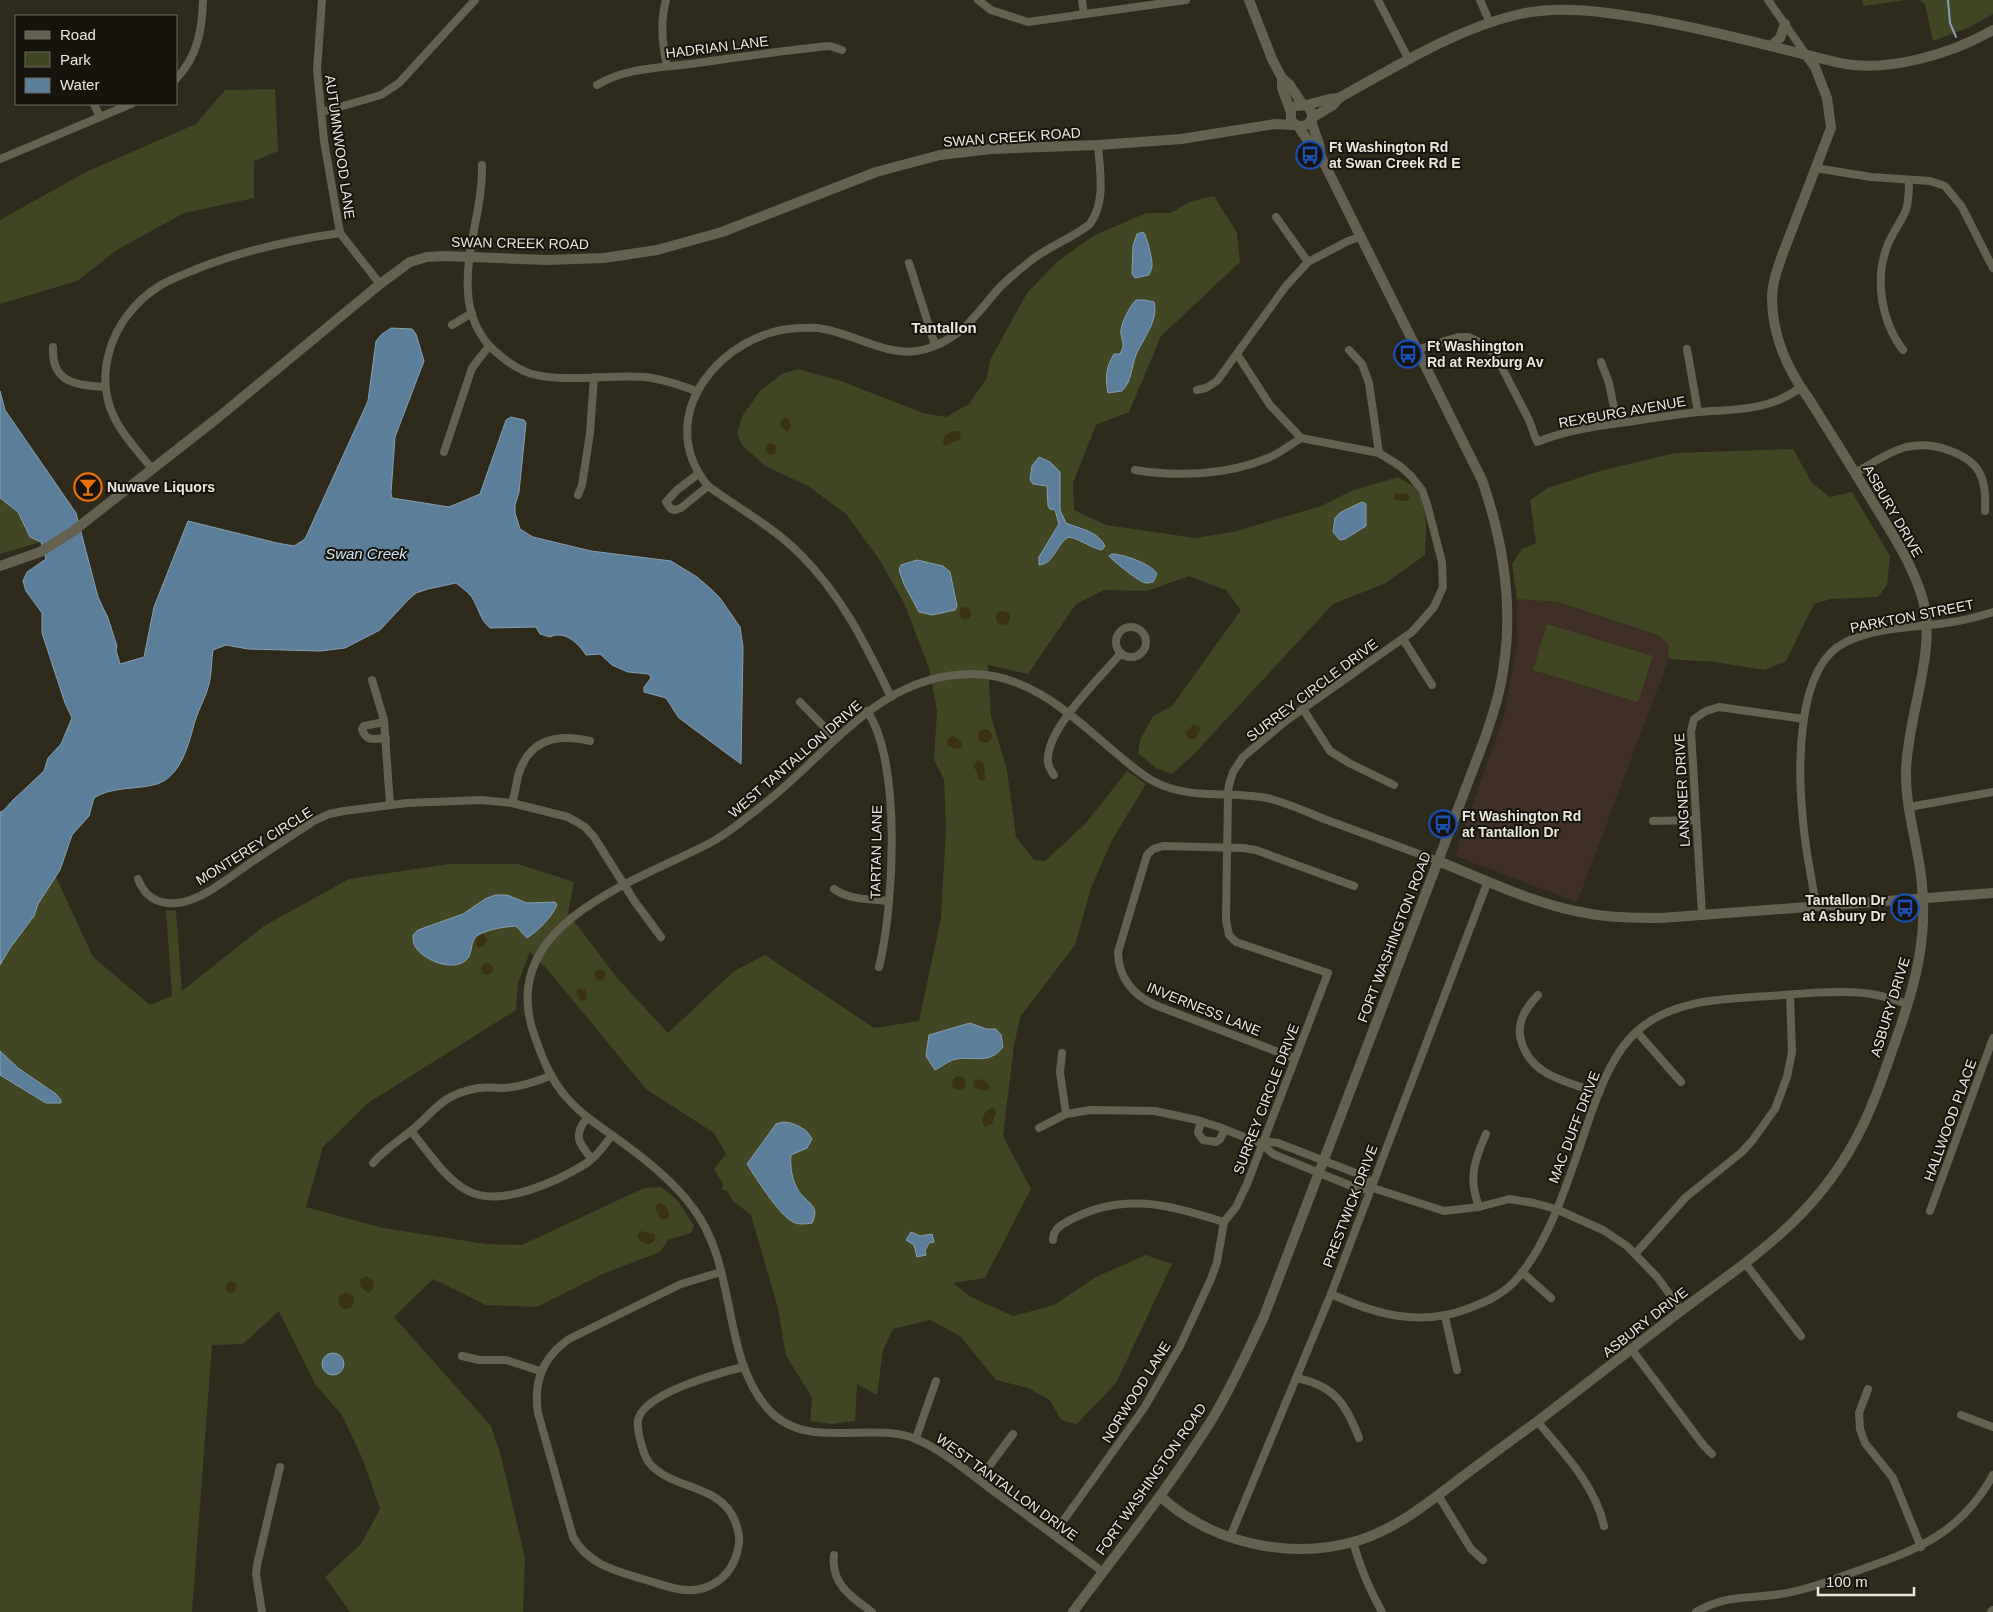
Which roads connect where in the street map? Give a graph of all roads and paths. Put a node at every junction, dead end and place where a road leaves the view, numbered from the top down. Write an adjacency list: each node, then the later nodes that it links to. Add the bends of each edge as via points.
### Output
1 (203, 0): 22 (street, via 195,53)
2 (322, 0): 29 (street, AUTUMNWOOD LANE, via 317,64)
3 (476, 0): 29 (street, via 399,83 381,94)
4 (666, 0): 21 (street, via 662,39)
5 (978, 0): 13 (street, via 991,10 1028,22)
6 (1082, 0): 13 (street)
7 (1186, 0): 13 (street)
8 (1249, 0): 23 (street, via 1265,45)
9 (1378, 0): 20 (street)
10 (1480, 0): 14 (street)
11 (1780, 0): 12 (street)
12 (1770, 2): 15 (street, ASBURY DRIVE)
13 (1084, 14)
14 (1490, 23): 17 (street, via 1539,11 1588,11 1668,22); 20 (street)
15 (1785, 24): 17 (street, via 1780,38); 19 (street, ASBURY DRIVE)
16 (1993, 30): 19 (street, via 1936,54 1885,64 1848,65)
17 (1771, 46): 19 (street)
18 (842, 50): 21 (street, HADRIAN LANE, via 830,46)
19 (1807, 56): 39 (street, ASBURY DRIVE, via 1816,67 1830,112 1831,128)
20 (1409, 60): 25 (street)
21 (667, 66): 24 (street, HADRIAN LANE, via 618,75)
22 (178, 77)
23 (1282, 78): 28 (street); 30 (street)
24 (597, 84)
25 (1339, 98): 28 (street); 32 (street)
26 (94, 105): 31 (street)
27 (128, 105): 31 (street)
28 (1305, 105): 30 (street, via 1297,105); 32 (street, via 1311,109)
29 (322, 112): 42 (street, AUTUMNWOOD LANE)
30 (1291, 113): 33 (street, SWAN CREEK ROAD); 34 (street, via 1291,121)
31 (100, 116): 37 (street)
32 (1312, 120): 34 (street, via 1307,125); 36 (street, FORT WASHINGTON ROAD)
33 (1275, 124): 34 (street, SWAN CREEK ROAD); 35 (street, SWAN CREEK ROAD, via 1181,139)
34 (1297, 126): 36 (street, FORT WASHINGTON ROAD)
35 (1098, 145): 44 (street, SWAN CREEK ROAD, via 983,150 924,158 876,172 722,232 657,250 570,260); 51 (street, via 1102,192 1096,216 1090,224 1030,261 1002,285 961,332)
36 (1321, 157): 43 (street, FORT WASHINGTON ROAD)
37 (0, 159)
38 (482, 165): 44 (street)
39 (1815, 168): 40 (street); 62 (street, ASBURY DRIVE, via 1783,253 1772,298 1779,346)
40 (1909, 180): 47 (street, via 1930,181 1949,190 1962,207); 57 (street, via 1906,209 1887,246 1881,277 1887,318)
41 (1276, 217): 45 (street)
42 (340, 234): 48 (street, AUTUMNWOOD LANE); 61 (street, via 252,250 162,284 138,303 121,324 110,351)
43 (1360, 237): 45 (street); 56 (street, FORT WASHINGTON ROAD)
44 (470, 256): 48 (street, SWAN CREEK ROAD, via 419,259); 49 (street, via 468,290)
45 (1308, 262): 58 (street, via 1286,286)
46 (909, 263): 51 (street)
47 (1993, 268)
48 (380, 284): 70 (street, SWAN CREEK ROAD)
49 (472, 314): 50 (street); 52 (street, via 480,335)
50 (452, 325)
51 (935, 345): 64 (street, via 924,350 901,351 823,329 782,330 741,346)
52 (489, 346): 60 (street, via 510,363 532,374); 68 (street, via 472,368)
53 (53, 347): 61 (street, via 52,358 60,375 77,384)
54 (1687, 349): 65 (street)
55 (1349, 350): 69 (street, via 1362,364 1369,383)
56 (1416, 350): 66 (street, REXBURG AVENUE, via 1458,337 1469,337 1484,344 1496,356 1538,442 1576,430); 104 (street, FORT WASHINGTON ROAD, via 1482,480 1500,548 1506,608 1506,651 1496,705)
57 (1903, 350)
58 (1237, 354): 63 (street, via 1217,381); 67 (street, via 1270,405)
59 (1601, 362): 66 (street)
60 (594, 377): 64 (street, via 655,378); 75 (street, via 590,433)
61 (105, 387): 70 (street, via 113,416)
62 (1801, 387): 65 (street, REXBURG AVENUE, via 1772,404); 72 (street, ASBURY DRIVE)
63 (1197, 390)
64 (696, 391): 73 (street, via 687,432 690,454)
65 (1698, 412): 66 (street, REXBURG AVENUE)
66 (1617, 423)
67 (1301, 438): 69 (street, SURREY CIRCLE DRIVE); 71 (street, via 1267,458 1234,468 1180,473)
68 (444, 452)
69 (1379, 453): 80 (street, SURREY CIRCLE DRIVE, via 1400,466 1422,490 1442,562 1443,587 1438,600 1420,625)
70 (152, 469): 77 (street, SWAN CREEK ROAD, via 60,541 26,558)
71 (1135, 470)
72 (1855, 473): 76 (street, via 1907,447 1926,445 1945,449 1968,458 1977,467 1984,485); 79 (street, ASBURY DRIVE, via 1901,547 1922,598)
73 (698, 474): 74 (street); 74 (street, via 666,502 671,509 681,508)
74 (708, 486): 84 (street, via 787,542 826,582 851,620)
75 (578, 495)
76 (1985, 512)
77 (0, 566)
78 (1993, 612): 79 (street, PARKTON STREET)
79 (1926, 625): 89 (street, PARKTON STREET, via 1856,638 1834,649 1816,673); 100 (street, ASBURY DRIVE, via 1923,667 1907,753)
80 (1403, 639): 83 (street); 86 (street, SURREY CIRCLE DRIVE)
81 (1121, 654): 88 (street)
82 (372, 680): 90 (street)
83 (1432, 685)
84 (891, 697): 87 (street, WEST TANTALLON DRIVE); 88 (street, WEST TANTALLON DRIVE, via 935,679 988,675 1031,688)
85 (800, 702): 92 (street)
86 (1303, 709): 95 (street, via 1330,751); 97 (street, SURREY CIRCLE DRIVE, via 1240,761)
87 (867, 711): 92 (street, WEST TANTALLON DRIVE); 112 (street, TARTAN LANE, via 879,732 886,767 892,830)
88 (1069, 714): 94 (street, via 1049,751 1049,766); 97 (street, WEST TANTALLON DRIVE, via 1154,782 1178,792)
89 (1804, 719): 101 (street, LANGNER DRIVE, via 1719,708 1694,719 1691,731); 113 (street, PARKTON STREET, via 1801,767 1803,822)
90 (384, 722): 91 (street); 91 (street, via 362,729 369,739)
91 (386, 738): 99 (street)
92 (835, 738): 107 (street, WEST TANTALLON DRIVE, via 734,828)
93 (590, 741): 98 (street, via 559,738 532,749 522,766)
94 (1054, 775)
95 (1394, 785)
96 (1993, 792): 100 (street)
97 (1228, 794): 103 (street, SURREY CIRCLE DRIVE); 104 (street, WEST TANTALLON DRIVE, via 1278,801)
98 (512, 803): 99 (street, MONTEREY CIRCLE, via 481,800); 107 (street, MONTEREY CIRCLE, via 568,817 585,827)
99 (390, 805): 105 (street, MONTEREY CIRCLE, via 344,811 320,819 188,901 172,903 153,899 146,894)
100 (1909, 807): 111 (street, ASBURY DRIVE)
101 (1696, 820): 102 (street); 114 (street, LANGNER DRIVE)
102 (1653, 821)
103 (1229, 848): 108 (street, INVERNESS LANE, via 1256,850); 123 (street, SURREY CIRCLE DRIVE, via 1226,920 1230,937 1236,942 1328,973); 123 (street, INVERNESS LANE, via 1163,846 1149,852 1120,945 1120,968 1130,988 1144,1000)
104 (1438, 861): 106 (street); 137 (street, FORT WASHINGTON ROAD)
105 (138, 879)
106 (1488, 881): 114 (street, via 1547,904 1592,914 1661,918); 140 (street, PRESTWICK DRIVE)
107 (625, 884): 115 (street, MONTEREY CIRCLE); 124 (street, WEST TANTALLON DRIVE, via 596,900 556,932 532,968 527,989 529,1016)
108 (1354, 886)
109 (834, 889): 112 (street, via 850,897)
110 (1993, 893): 111 (street)
111 (1923, 899): 113 (street); 119 (street, ASBURY DRIVE, via 1920,958)
112 (888, 901): 116 (street, TARTAN LANE)
113 (1816, 906): 114 (street)
114 (1702, 914)
115 (661, 937)
116 (879, 967)
117 (1538, 995): 126 (street, via 1527,1007 1520,1025 1521,1042 1527,1056 1549,1075)
118 (1790, 995): 119 (street, MAC DUFF DRIVE, via 1863,992); 120 (street, MAC DUFF DRIVE, via 1694,1003 1660,1016); 146 (street, via 1792,1052 1775,1109 1742,1152 1686,1197)
119 (1908, 1004): 147 (street, ASBURY DRIVE, via 1866,1120 1845,1160 1792,1223)
120 (1637, 1032): 125 (street); 126 (street, MAC DUFF DRIVE, via 1613,1063)
121 (1993, 1038): 143 (street, HALLWOOD PLACE)
122 (1062, 1053): 127 (street, via 1060,1072)
123 (1294, 1058): 135 (street, SURREY CIRCLE DRIVE)
124 (550, 1076): 128 (street, WEST TANTALLON DRIVE); 132 (street, via 508,1088 479,1088 451,1096)
125 (1681, 1082)
126 (1599, 1093): 142 (street, MAC DUFF DRIVE)
127 (1066, 1114): 129 (street, via 1091,1110 1142,1110 1167,1112); 130 (street)
128 (587, 1118): 134 (street, WEST TANTALLON DRIVE); 136 (street, via 578,1135)
129 (1201, 1121): 131 (street); 131 (street, via 1198,1133 1203,1140 1216,1142)
130 (1039, 1128)
131 (1225, 1130): 135 (street)
132 (411, 1131): 136 (street, via 447,1175 466,1190 483,1196 528,1191); 138 (street)
133 (1486, 1134): 141 (street, via 1473,1171)
134 (612, 1135): 136 (street); 148 (street, WEST TANTALLON DRIVE, via 684,1196 709,1233)
135 (1262, 1144): 137 (street, via 1278,1143); 139 (street, via 1273,1154); 144 (street, SURREY CIRCLE DRIVE, via 1240,1199)
136 (592, 1159)
137 (1324, 1160): 139 (street, FORT WASHINGTON ROAD); 140 (street, via 1366,1177)
138 (373, 1163)
139 (1319, 1174): 140 (street, via 1361,1190); 174 (street, FORT WASHINGTON ROAD, via 1263,1319 1241,1365 1210,1422)
140 (1370, 1187): 141 (street, via 1444,1210); 150 (street, PRESTWICK DRIVE)
141 (1478, 1207): 142 (street, via 1515,1199)
142 (1556, 1209): 146 (street, via 1603,1230); 149 (street, MAC DUFF DRIVE, via 1535,1254)
143 (1930, 1211)
144 (1224, 1222): 145 (street, via 1171,1206 1127,1203 1077,1216 1054,1232); 176 (street, NORWOOD LANE, via 1211,1279 1180,1346 1144,1408)
145 (1054, 1240)
146 (1636, 1253): 152 (street)
147 (1745, 1263): 152 (street, ASBURY DRIVE); 154 (street)
148 (721, 1272): 157 (street, WEST TANTALLON DRIVE); 159 (street, via 681,1284 569,1339 554,1351)
149 (1522, 1272): 151 (street); 153 (street, MAC DUFF DRIVE, via 1488,1300)
150 (1331, 1294): 153 (street, MAC DUFF DRIVE, via 1388,1314 1415,1319); 160 (street, PRESTWICK DRIVE)
151 (1551, 1298)
152 (1682, 1311): 155 (street, ASBURY DRIVE)
153 (1445, 1316): 158 (street)
154 (1801, 1336)
155 (1632, 1350): 164 (street, ASBURY DRIVE); 169 (street)
156 (462, 1356): 159 (street, via 506,1360)
157 (743, 1367): 159 (street, via 681,1386 646,1408 638,1422 649,1464 722,1503 732,1514 738,1530 738,1549 728,1572 709,1587 690,1590 614,1571 593,1559 577,1543 538,1413 536,1398); 167 (street, WEST TANTALLON DRIVE, via 767,1408 792,1425 821,1434 893,1433)
158 (1457, 1370)
159 (540, 1371)
160 (1296, 1378): 168 (street, via 1315,1382 1334,1394 1346,1409); 177 (street, PRESTWICK DRIVE)
161 (936, 1382): 167 (street)
162 (1868, 1389): 179 (street, via 1859,1412 1860,1430 1893,1478)
163 (1961, 1416): 165 (street)
164 (1537, 1421): 173 (street, ASBURY DRIVE); 175 (street, via 1592,1492)
165 (1993, 1427)
166 (1013, 1434): 172 (street)
167 (916, 1438): 172 (street, WEST TANTALLON DRIVE)
168 (1359, 1438)
169 (1712, 1454)
170 (280, 1467): 183 (street, via 257,1565)
171 (1993, 1476): 179 (street, via 1960,1518)
172 (978, 1480): 176 (street, WEST TANTALLON DRIVE)
173 (1438, 1495): 178 (street, ASBURY DRIVE, via 1392,1526); 181 (street, via 1471,1549)
174 (1160, 1496): 177 (street, ASBURY DRIVE, via 1191,1520); 182 (street, FORT WASHINGTON ROAD)
175 (1604, 1526)
176 (1053, 1535): 182 (street, WEST TANTALLON DRIVE)
177 (1230, 1537): 178 (street, ASBURY DRIVE, via 1258,1545 1299,1549)
178 (1353, 1542): 186 (street, via 1370,1592)
179 (1921, 1546): 187 (street, via 1808,1588 1740,1597)
180 (834, 1555): 184 (street, via 834,1570 840,1584)
181 (1483, 1560)
182 (1103, 1572): 185 (street, FORT WASHINGTON ROAD)
183 (262, 1612)
184 (872, 1612)
185 (1073, 1612)
186 (1382, 1612)
187 (1696, 1612)

